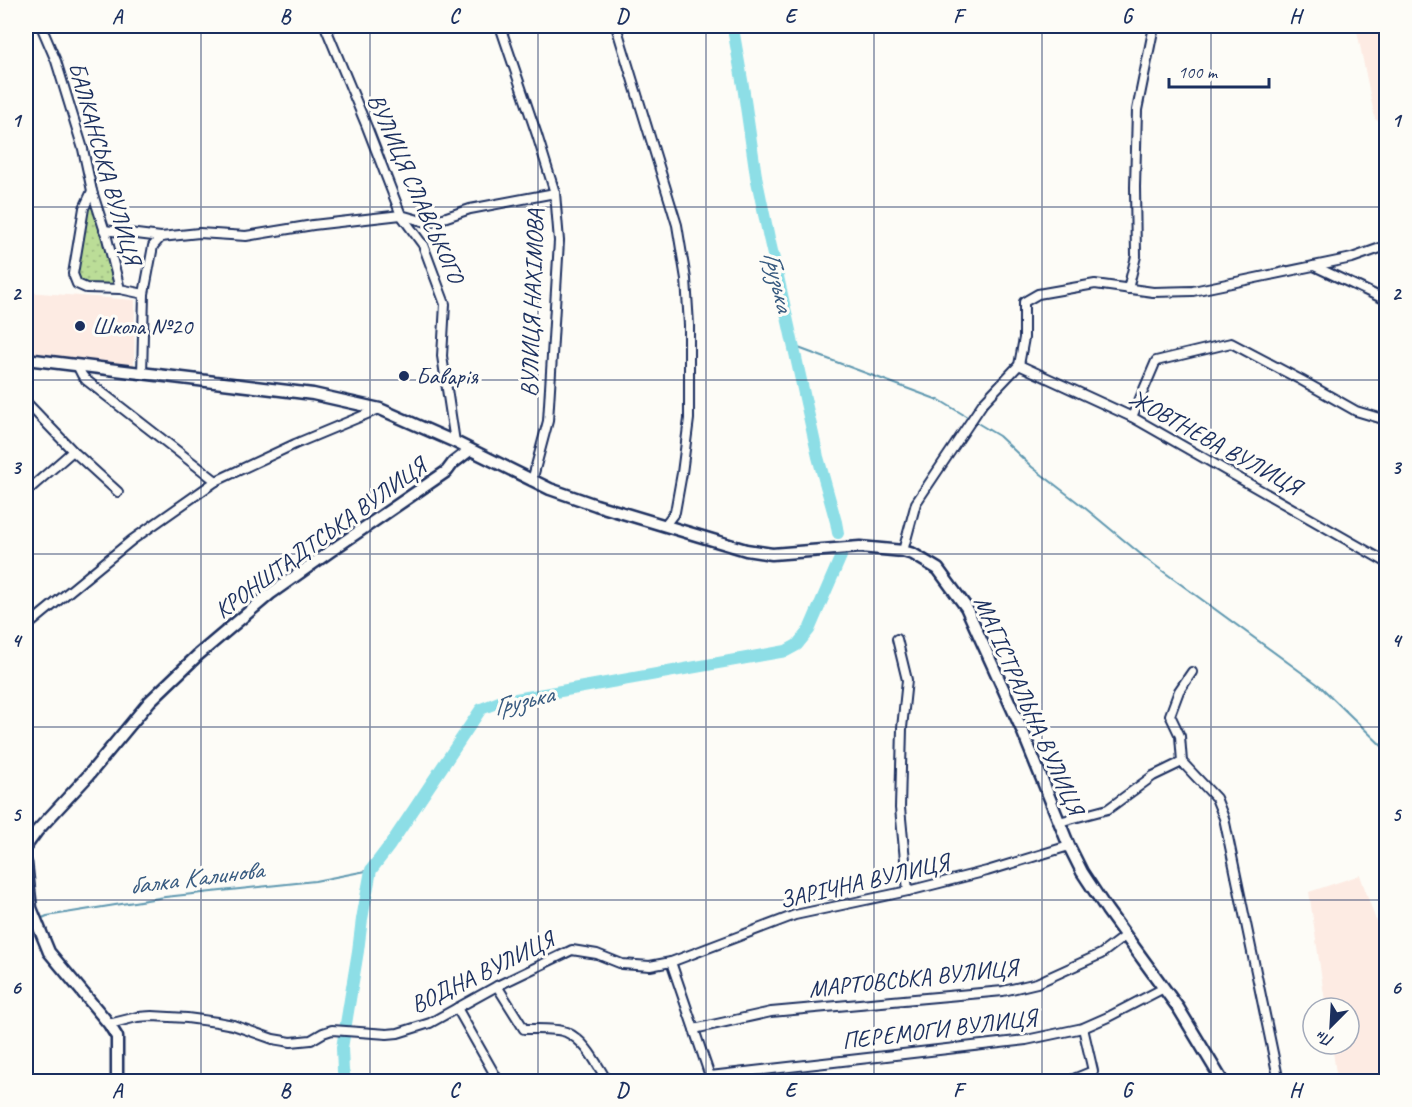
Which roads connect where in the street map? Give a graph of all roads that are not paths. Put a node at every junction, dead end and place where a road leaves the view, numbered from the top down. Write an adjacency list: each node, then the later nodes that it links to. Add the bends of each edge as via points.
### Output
1 (41, 26): 6 (street, БАЛКАНСЬКА ВУЛИЦЯ, via 56,61)
2 (325, 26): 8 (street, ВУЛИЦЯ СЛАВСЬКОГО)
3 (500, 26): 7 (street, ВУЛИЦЯ НАХІМОВА)
4 (616, 26): 33 (street, via 677,225 686,279 689,419 675,512)
5 (1154, 26): 14 (street, via 1137,110 1137,256)
6 (92, 191): 9 (street, БАЛКАНСЬКА ВУЛИЦЯ); 13 (street, via 84,208 73,274 77,284 86,288)
7 (555, 193): 8 (street, via 470,209 429,223); 30 (street, ВУЛИЦЯ НАХІМОВА, via 559,241 548,421)
8 (401, 215): 10 (street, via 246,236 199,233); 25 (street, ВУЛИЦЯ СЛАВСЬКОГО, via 423,245 445,304 442,356)
9 (104, 230): 10 (street); 13 (street, БАЛКАНСЬКА ВУЛИЦЯ)
10 (161, 237): 15 (street, via 153,246)
11 (1386, 246): 12 (street)
12 (1314, 266): 14 (street, via 1193,291); 16 (street)
13 (120, 289): 15 (street, БАЛКАНСЬКА ВУЛИЦЯ)
14 (1128, 289): 18 (street, via 1095,284 1038,294 1024,302)
15 (144, 294): 20 (street)
16 (1386, 300)
17 (26, 359): 19 (main road, МАГІСТРАЛЬНА ВУЛИЦЯ)
18 (1019, 365): 23 (street, ЖОВТНЕВА ВУЛИЦЯ); 34 (street, via 983,404 916,503)
19 (78, 367): 20 (main road, МАГІСТРАЛЬНА ВУЛИЦЯ); 29 (street, via 86,380)
20 (142, 374): 22 (main road, МАГІСТРАЛЬНА ВУЛИЦЯ, via 313,394)
21 (26, 402): 27 (street)
22 (380, 409): 25 (main road, МАГІСТРАЛЬНА ВУЛИЦЯ); 29 (street)
23 (1132, 417): 24 (street, via 1156,361 1231,343 1356,411); 35 (street, ЖОВТНЕВА ВУЛИЦЯ)
24 (1386, 420)
25 (454, 442): 26 (main road, МАГІСТРАЛЬНА ВУЛИЦЯ); 28 (main road)
26 (470, 450): 28 (main road, КРОНШТАДТСЬКА ВУЛИЦЯ); 30 (main road, МАГІСТРАЛЬНА ВУЛИЦЯ)
27 (73, 451): 31 (street); 32 (street)
28 (453, 463): 41 (main road, КРОНШТАДТСЬКА ВУЛИЦЯ, via 447,471 270,594 198,656 150,700)
29 (216, 481): 36 (street, via 132,540)
30 (532, 481): 33 (main road, МАГІСТРАЛЬНА ВУЛИЦЯ)
31 (26, 492)
32 (118, 492)
33 (665, 525): 34 (main road, МАГІСТРАЛЬНА ВУЛИЦЯ, via 772,554 860,547)
34 (903, 551): 40 (main road, МАГІСТРАЛЬНА ВУЛИЦЯ, via 938,569 966,607)
35 (1386, 562)
36 (26, 627)
37 (897, 639): 44 (street, via 907,680 900,808)
38 (1192, 672): 39 (street, via 1170,715 1180,736)
39 (1182, 762): 40 (street, via 1153,776 1108,809); 60 (street, via 1216,798 1224,818)
40 (1059, 822): 42 (main road, МАГІСТРАЛЬНА ВУЛИЦЯ)
41 (26, 846)
42 (1069, 846): 44 (street, ЗАРІЧНА ВУЛИЦЯ); 46 (main road, МАГІСТРАЛЬНА ВУЛИЦЯ, via 1082,872)
43 (26, 863): 45 (main road)
44 (908, 891): 47 (street, ЗАРІЧНА ВУЛИЦЯ, via 795,915)
45 (28, 909): 51 (main road, via 48,951)
46 (1126, 935): 49 (main road, МАГІСТРАЛЬНА ВУЛИЦЯ); 53 (street, МАРТОВСЬКА ВУЛИЦЯ, via 1101,954 1037,983 1003,991 771,1012)
47 (671, 962): 48 (street, ВОДНА ВУЛИЦЯ, via 650,966 622,964 572,950); 53 (street)
48 (497, 986): 50 (street, ВОДНА ВУЛИЦЯ); 54 (street, via 524,1029 566,1032 580,1042)
49 (1164, 988): 52 (street, ПЕРЕМОГИ ВУЛИЦЯ); 59 (main road, МАГІСТРАЛЬНА ВУЛИЦЯ)
50 (457, 1008): 51 (street, ВОДНА ВУЛИЦЯ, via 398,1034 332,1030 311,1040 291,1042 233,1025 187,1018 144,1017); 57 (street)
51 (109, 1024): 56 (main road, via 117,1037)
52 (1083, 1028): 55 (street, ПЕРЕМОГИ ВУЛИЦЯ, via 1026,1040); 58 (street, via 1093,1071)
53 (694, 1029): 55 (street)
54 (603, 1074)
55 (711, 1078)
56 (117, 1082)
57 (499, 1082)
58 (1066, 1082)
59 (1223, 1082)
60 (1279, 1082)

